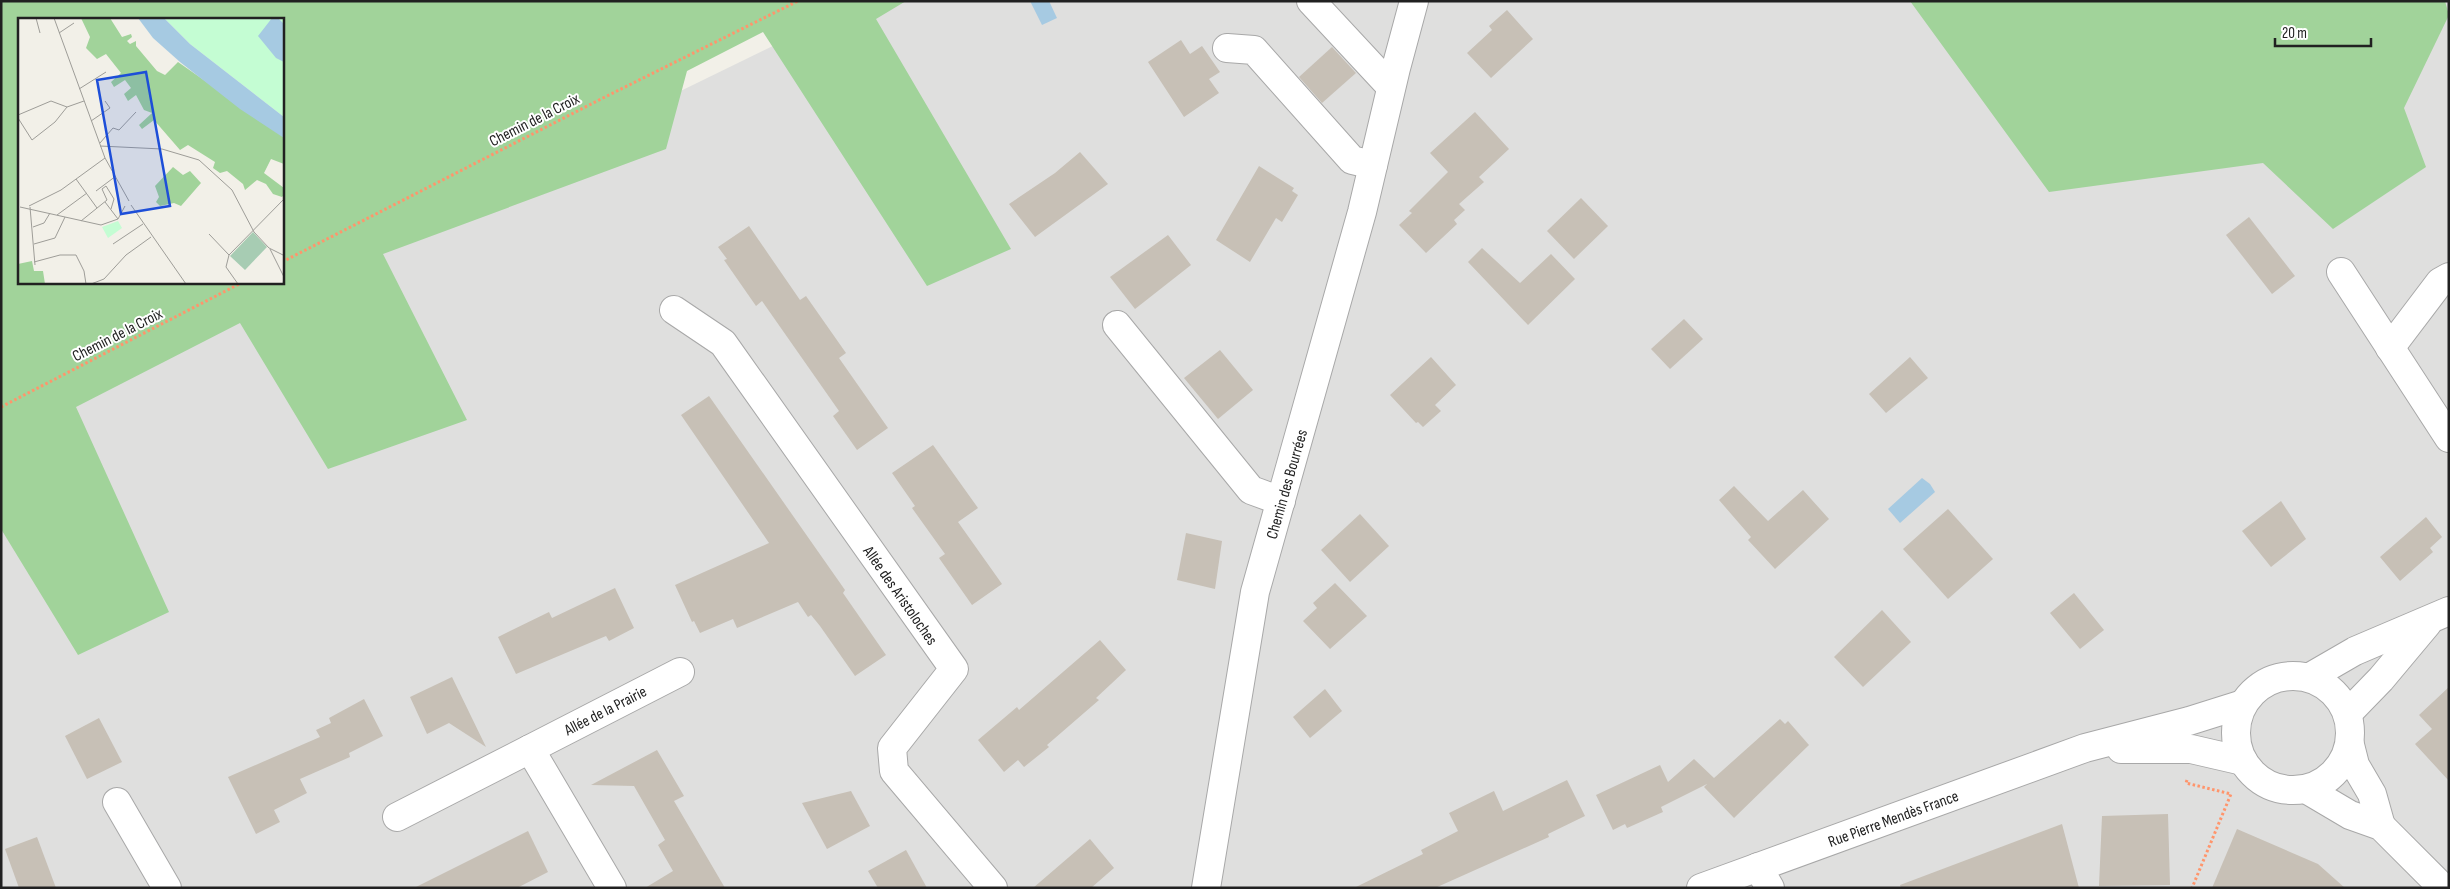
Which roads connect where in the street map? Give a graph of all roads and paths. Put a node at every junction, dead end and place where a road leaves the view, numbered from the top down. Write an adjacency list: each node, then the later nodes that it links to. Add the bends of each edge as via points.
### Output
1 (798, 1): 7 (path, Chemin de la Croix)
2 (1310, 1): 5 (street)
3 (1414, 1): 5 (street, Chemin des Bourrées)
4 (1227, 48): 6 (street, via 1254,50 1352,160)
5 (1391, 87): 6 (street, Chemin des Bourrées)
6 (1373, 164): 16 (street, Chemin des Bourrées)
7 (284, 261)
8 (2340, 272): 13 (street)
9 (2449, 277): 13 (street, via 2440,282)
10 (239, 284): 14 (path, Chemin de la Croix)
11 (674, 310): 34 (street, Allée des Aristoloches, via 723,343 954,668 892,748 894,771)
12 (1117, 325): 16 (street, via 1250,490)
13 (2390, 348): 15 (street)
14 (1, 407)
15 (2449, 438)
16 (1281, 501): 35 (street, Chemin des Bourrées, via 1255,592)
17 (2439, 616): 19 (street, via 2356,651); 21 (street)
18 (680, 672): 24 (street, Allée de la Prairie)
19 (2310, 677): 20 (street, via 2291,675 2272,679 2256,689); 21 (street, via 2339,697)
20 (2243, 704): 23 (street, Rue Pierre Mendès France); 26 (street, via 2236,732)
21 (2348, 713): 22 (street)
22 (2350, 745): 27 (street, via 2344,761 2334,773); 30 (street, via 2355,765 2372,794)
23 (2085, 748): 25 (street, Rue Pierre Mendès France); 31 (street, Rue Pierre Mendès France)
24 (530, 749): 29 (street, Allée de la Prairie); 33 (street)
25 (2191, 749): 26 (street, Rue Pierre Mendès France); 37 (path, via 2186,783 2231,794)
26 (2243, 761): 27 (street, via 2258,777 2277,788)
27 (2306, 789): 30 (street, via 2350,816)
28 (117, 802): 32 (street)
29 (397, 817)
30 (2381, 826): 38 (street)
31 (1764, 877): 36 (street, Rue Pierre Mendès France)
32 (167, 888)
33 (612, 888)
34 (993, 888)
35 (1206, 888)
36 (1701, 888)
37 (2192, 888)
38 (2443, 888)

